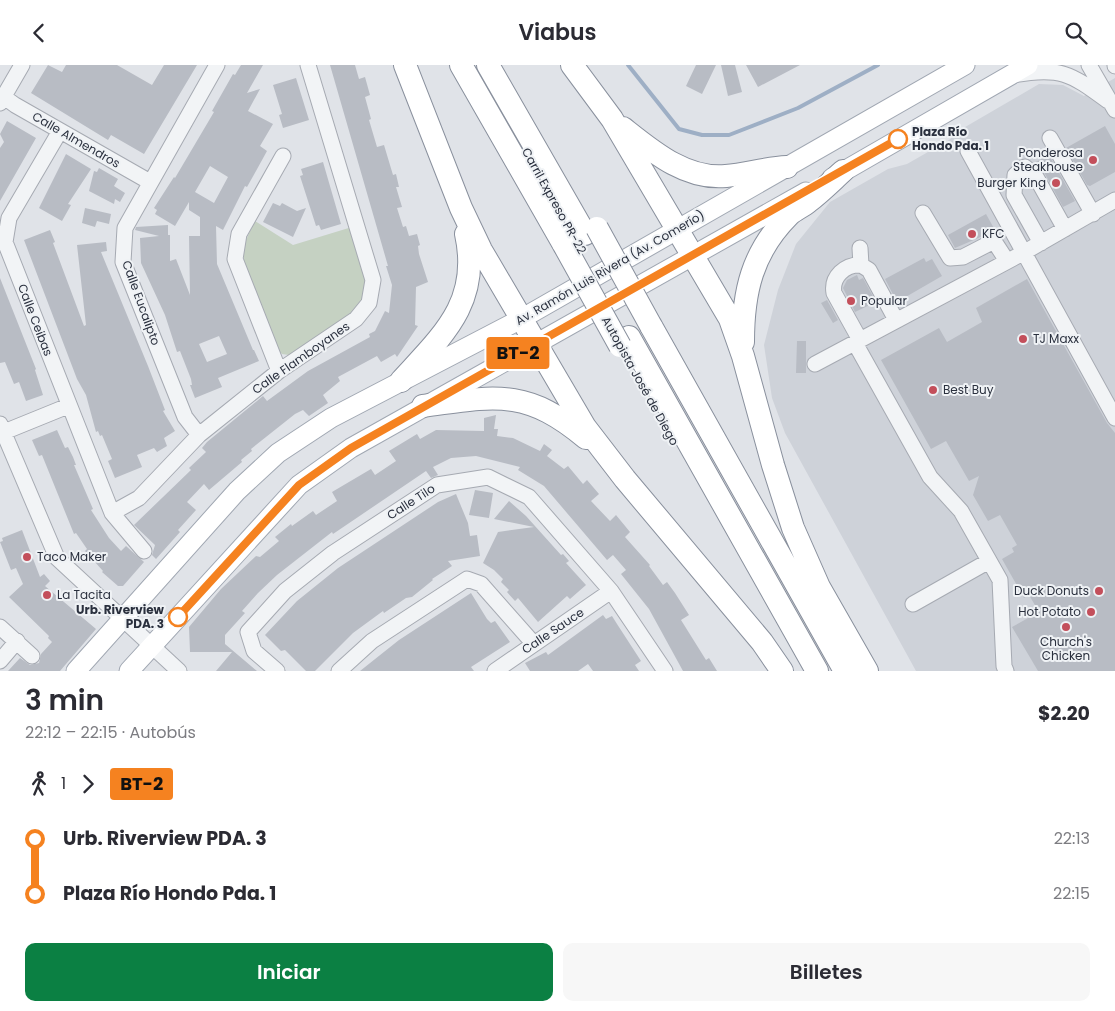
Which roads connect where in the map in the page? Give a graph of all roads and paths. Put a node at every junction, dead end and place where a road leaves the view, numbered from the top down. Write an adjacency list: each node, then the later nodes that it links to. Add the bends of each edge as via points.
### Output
1 (22, 65): 14 (street)
2 (217, 65): 23 (street, Calle Eucalipto)
3 (308, 65): 44 (street, Calle Flamboyanes, via 373,280 369,303 356,319)
4 (404, 65): 25 (highway)
5 (461, 65): 30 (highway, Autopista José de Diego)
6 (478, 65): 30 (highway, Carril Expreso PR-22)
7 (488, 65): 30 (highway, Carril Expreso PR-22)
8 (505, 65): 30 (highway, Autopista José de Diego)
9 (572, 65): 16 (highway)
10 (965, 65): 21 (main road, Av. Ramón Luis Rivera (Av. Comerío))
11 (1028, 65): 13 (main road)
12 (1089, 65): 15 (street)
13 (1009, 76): 15 (street, via 1030,72 1065,73 1077,78); 22 (main road)
14 (2, 100): 17 (street, Calle Almendros)
15 (1112, 105)
16 (612, 119): 21 (highway, via 656,154 691,171 724,176); 28 (highway)
17 (60, 131): 23 (street, Calle Almendros); 47 (street, Calle Ceibas, via 9,219 5,242)
18 (1050, 138): 27 (street)
19 (968, 151): 33 (street)
20 (283, 166): 44 (street, via 239,234 235,259)
21 (787, 167): 28 (main road, Av. Ramón Luis Rivera (Av. Comerío))
22 (843, 171): 34 (main road); 42 (highway, via 790,214 762,251 749,280 744,303)
23 (150, 182): 50 (street, Calle Eucalipto, via 125,228 123,262 185,417)
24 (1115, 200): 27 (street)
25 (461, 208): 37 (highway, via 481,250); 45 (highway, via 470,263 462,303 438,342)
26 (924, 213): 35 (street, via 950,258 962,257 994,241)
27 (1093, 214): 29 (street)
28 (679, 229): 34 (highway); 37 (main road, Av. Ramón Luis Rivera (Av. Comerío))
29 (1065, 229): 31 (street); 31 (street, via 1036,177 1025,167 1015,175 1014,195)
30 (580, 237): 39 (highway, Autopista José de Diego, bridge); 39 (highway, Autopista José de Diego, bridge)
31 (1041, 243): 33 (street)
32 (860, 249): 36 (street)
33 (1023, 253): 35 (street); 48 (street)
34 (694, 255): 41 (main road); 42 (highway, via 730,319)
35 (1007, 261): 38 (street)
36 (861, 265): 38 (street, via 869,271); 40 (street, via 840,273 832,285)
37 (522, 319): 41 (highway); 45 (main road, Av. Ramón Luis Rivera (Av. Comerío))
38 (896, 321): 40 (street)
39 (635, 335): 72 (highway, Autopista José de Diego); 73 (highway); 74 (highway); 75 (highway, Autopista José de Diego)
40 (857, 341): 43 (street); 54 (street, via 930,477 956,504)
41 (536, 343): 46 (main road); 51 (highway, via 585,427)
42 (744, 356): 76 (highway, via 772,465 793,528 819,587)
43 (815, 364)
44 (279, 371): 50 (street, Calle Flamboyanes)
45 (401, 381): 57 (main road, Av. Ramón Luis Rivera (Av. Comerío), via 331,418 278,453 237,491)
46 (423, 406): 51 (highway, via 478,399 524,401 553,413); 61 (main road, via 351,448 299,485)
47 (68, 407): 49 (street); 52 (street, Calle Ceibas)
48 (1115, 418)
49 (2, 428): 57 (street, via 58,558)
50 (200, 435): 52 (street, Calle Flamboyanes, via 139,498)
51 (606, 454): 71 (highway, via 762,641)
52 (112, 513): 53 (street, Calle Ceibas)
53 (144, 551)
54 (989, 561): 56 (street); 77 (street, via 1000,580)
55 (611, 591): 60 (street, Calle Sauce); 67 (street, Calle Tilo, via 529,497 488,477 437,485 333,553 285,591 248,632 254,651); 70 (street, Calle Tilo)
56 (913, 604)
57 (122, 621): 61 (street); 64 (main road, Av. Ramón Luis Rivera (Av. Comerío))
58 (0, 627): 59 (street)
59 (17, 641): 62 (street); 63 (street)
60 (534, 645): 68 (street, via 481,584 467,579 372,641); 69 (street, Calle Sauce)
61 (150, 647): 65 (main road); 66 (street)
62 (32, 655)
63 (0, 661)
64 (76, 671)
65 (129, 671)
66 (179, 671)
67 (277, 671)
68 (339, 671)
69 (495, 671)
70 (664, 671)
71 (782, 671)
72 (804, 671)
73 (817, 671)
74 (830, 671)
75 (845, 671)
76 (867, 671)
77 (1006, 671)

